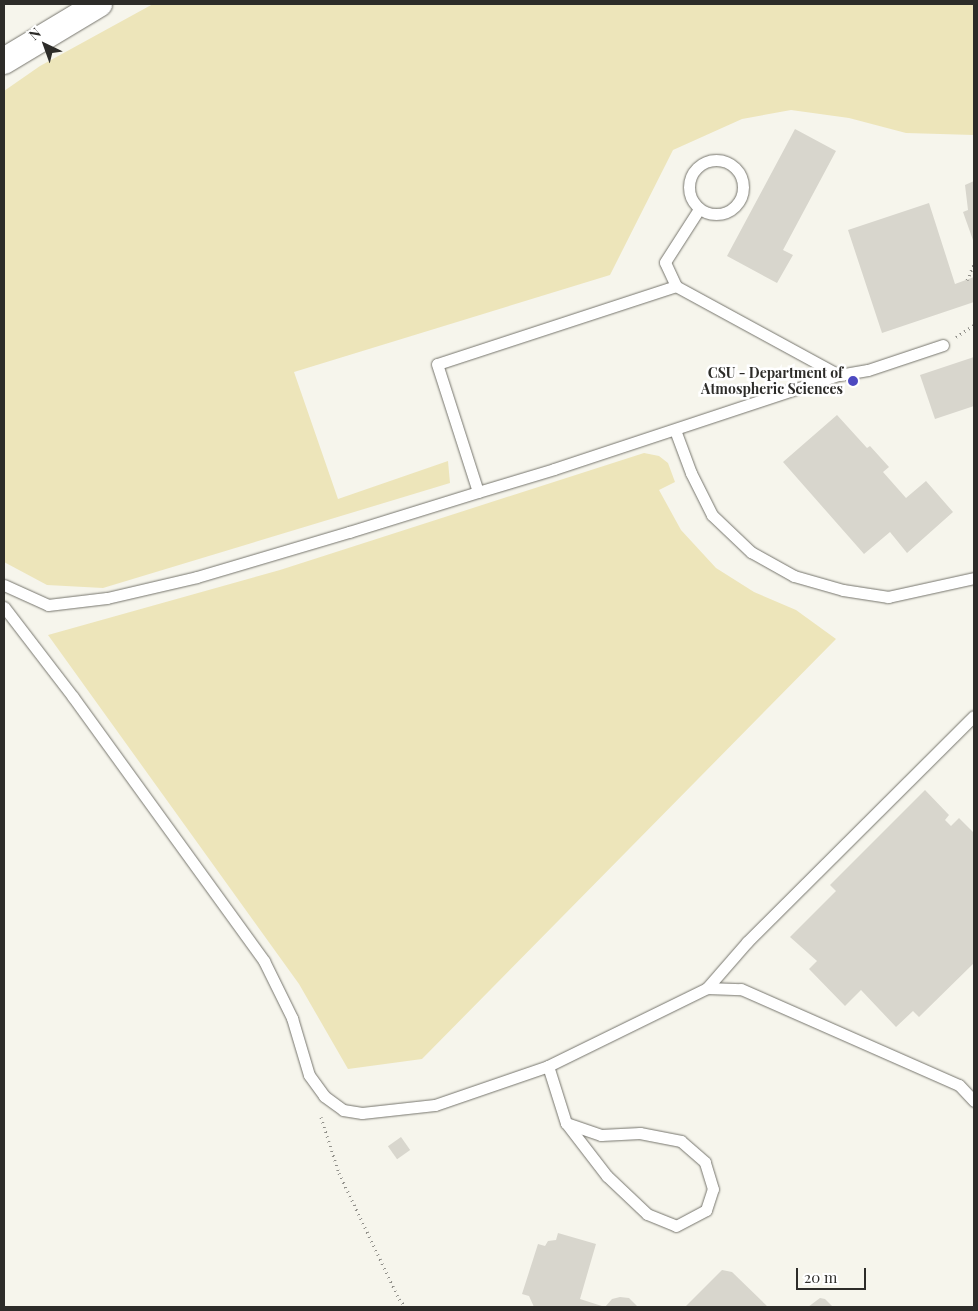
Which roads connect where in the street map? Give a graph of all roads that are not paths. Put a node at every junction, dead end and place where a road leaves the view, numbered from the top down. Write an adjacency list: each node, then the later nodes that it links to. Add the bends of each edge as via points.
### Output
1 (99, 4): 2 (street)
2 (4, 60)
3 (699, 209): 3 (lane, via 716,214 733,209 739,202 744,184 729,162 711,159 695,168 690,176 689,194); 4 (lane, via 666,262)
4 (676, 286): 6 (lane); 8 (lane, via 437,364)
5 (943, 345): 6 (lane, via 868,370)
6 (839, 375): 7 (lane)
7 (674, 430): 8 (lane); 9 (lane, via 712,514 751,552 794,576 843,590 888,597)
8 (478, 492): 10 (lane, via 197,577 107,598 48,605)
9 (974, 578)
10 (4, 585)
11 (4, 607): 14 (lane, via 73,696 264,961 292,1018 309,1075 324,1096 343,1110 362,1113 415,1109)
12 (974, 716): 13 (lane, via 746,942)
13 (707, 988): 14 (lane); 15 (lane, via 740,989 932,1072 958,1085)
14 (548, 1066): 16 (lane)
15 (974, 1100)
16 (566, 1123): 16 (lane, via 607,1176 647,1214 676,1226 706,1210 713,1189 705,1162 681,1141 640,1133 601,1135)

